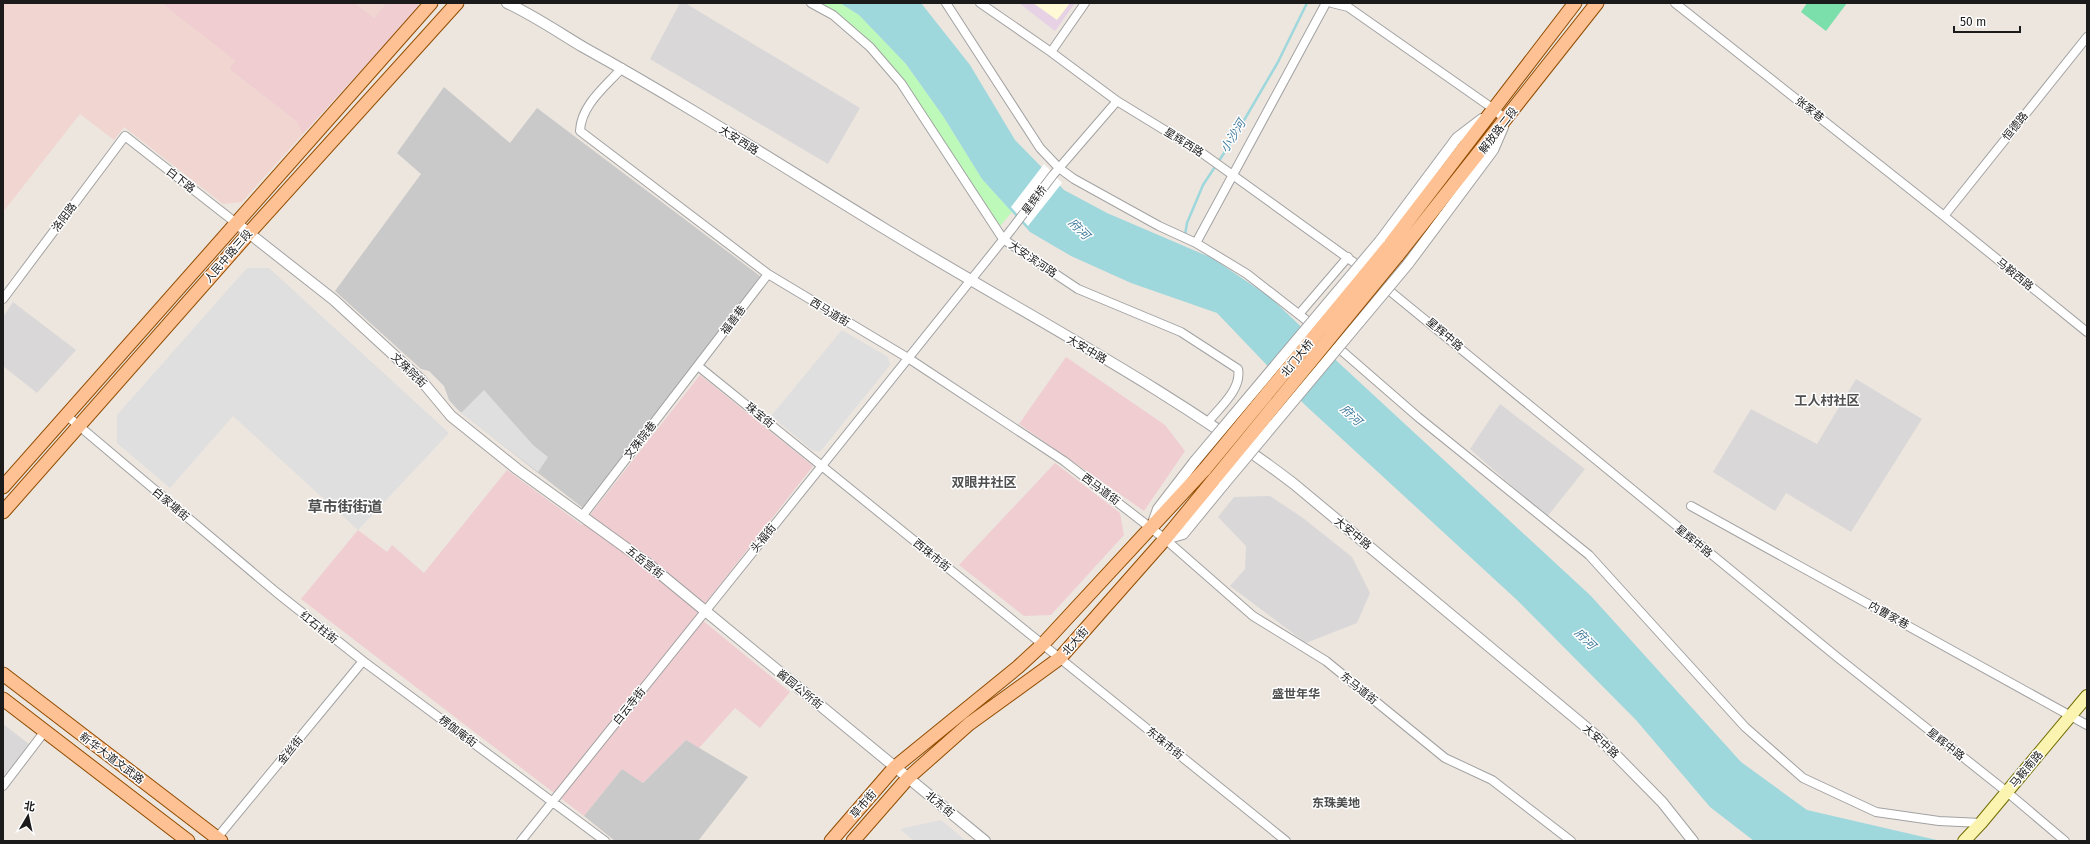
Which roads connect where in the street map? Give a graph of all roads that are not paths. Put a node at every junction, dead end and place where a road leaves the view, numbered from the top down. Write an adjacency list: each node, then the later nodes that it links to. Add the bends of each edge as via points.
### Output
1 (431, 3): 23 (main road, 人民中路三段)
2 (457, 3): 24 (main road, 人民中路三段)
3 (507, 3): 15 (street, 大安西路)
4 (811, 3): 25 (street, 大安滨河路, via 833,15 870,47 901,83)
5 (946, 3): 20 (street, via 1040,148)
6 (980, 3): 14 (street, 星辉西路)
7 (1085, 3): 14 (street)
8 (1326, 3): 21 (street)
9 (1332, 3): 17 (street, via 1348,7)
10 (1576, 3): 17 (main road, 解放路二段)
11 (1597, 3): 18 (main road, 解放路二段)
12 (1675, 3): 22 (street, 张家巷)
13 (2087, 37): 22 (street, 恒德路)
14 (1052, 52): 16 (street, 星辉西路)
15 (622, 68): 29 (street, 西马道街, via 584,111 580,131); 30 (street, 大安西路)
16 (1117, 101): 20 (street, 星辉桥); 21 (street, 星辉西路)
17 (1495, 110): 18 (street); 27 (main road, 解放路二段)
18 (1506, 120): 27 (main road, 解放路二段); 42 (street, bridge, via 1493,150 1408,264)
19 (125, 136): 23 (street, 白下路); 32 (street, 洛阳路)
20 (1059, 168): 25 (street, 星辉桥); 26 (street, via 1111,200)
21 (1230, 172): 26 (street); 28 (street, 星辉西路)
22 (1944, 216): 34 (street, 马鞍西路)
23 (236, 223): 24 (street, 文殊院街); 37 (main road, 人民中路三段)
24 (249, 233): 39 (main road, 人民中路三段); 46 (street, 文殊院街, via 334,300 421,380 451,416 518,469)
25 (1003, 239): 30 (street, 星辉桥); 38 (street, 大安滨河路, via 1078,289 1181,332 1238,369 1240,377 1236,386)
26 (1193, 242): 33 (street, via 1247,274)
27 (1389, 248): 41 (main road, 北门大桥, bridge); 42 (main road, 北门大桥, bridge); 47 (street, bridge, via 1195,461 1158,509)
28 (1348, 258): 31 (street, 星辉西路); 33 (street)
29 (768, 274): 35 (street, 西马道街); 36 (street, 福善巷)
30 (970, 280): 35 (street, 星辉桥); 38 (street, 大安中路)
31 (1385, 286): 63 (street, 星辉中路)
32 (3, 299)
33 (1300, 313): 65 (street, via 1418,417 1589,555 1745,727 1803,778 1876,812 1939,821)
34 (2087, 332)
35 (908, 358): 40 (street, 头福街); 47 (street, 西马道街, via 1064,461)
36 (698, 366): 40 (street, 珠宝街); 46 (street, 文殊院巷)
37 (66, 416): 39 (street, 白家塘街); 43 (main road, 人民中路三段)
38 (1208, 422): 76 (street, 大安中路, via 1294,484 1599,738 1654,792)
39 (79, 426): 45 (main road, 人民中路三段); 49 (street, 白家塘街)
40 (822, 465): 50 (street, 头福街); 51 (street, 西珠市街)
41 (1205, 469): 47 (main road, 北大街)
42 (1220, 480): 48 (main road, 北大街)
43 (3, 487)
44 (1691, 506): 57 (street, 内曹家巷)
45 (3, 512)
46 (583, 515): 50 (street, 五岳宫街)
47 (1151, 528): 48 (street, 东马道街); 51 (main road, 北大街)
48 (1165, 539): 52 (main road, 北大街); 75 (street, 东马道街, via 1253,616 1326,661 1445,758 1492,780)
49 (276, 592): 53 (street, 红石柱街)
50 (705, 611): 60 (street, 酱园公所街); 64 (street, 白云寺街)
51 (1043, 644): 52 (street, 东珠市街); 60 (main road, 北大街)
52 (1060, 658): 61 (main road, 北大街, via 969,724); 74 (street, 东珠市街)
53 (363, 661): 64 (street, 楞伽庵街); 67 (street, 金丝街)
54 (3, 674): 67 (main road, 新华大道文武路)
55 (2087, 696): 57 (main road, 马鞍南路)
56 (3, 699): 59 (main road, 新华大道文武路)
57 (2071, 716): 58 (street, 内曹家巷); 63 (main road, 马鞍南路)
58 (2087, 725)
59 (45, 731): 62 (street); 66 (main road, 新华大道文武路)
60 (895, 768): 61 (street, 北东街); 71 (main road, 草市街)
61 (908, 778): 72 (main road, 草市街); 73 (street, 北东街)
62 (3, 786)
63 (2006, 792): 65 (main road, 马鞍南路); 78 (street, 星辉中路)
64 (552, 801): 69 (street, 白云寺街); 70 (street, 楞伽庵街)
65 (1982, 823): 77 (main road, 马鞍南路)
66 (177, 835): 68 (main road, 新华大道文武路)
67 (219, 840)
68 (188, 841)
69 (521, 841)
70 (605, 841)
71 (831, 841)
72 (853, 841)
73 (985, 841)
74 (1286, 841)
75 (1571, 841)
76 (1694, 841)
77 (1964, 841)
78 (2065, 841)

